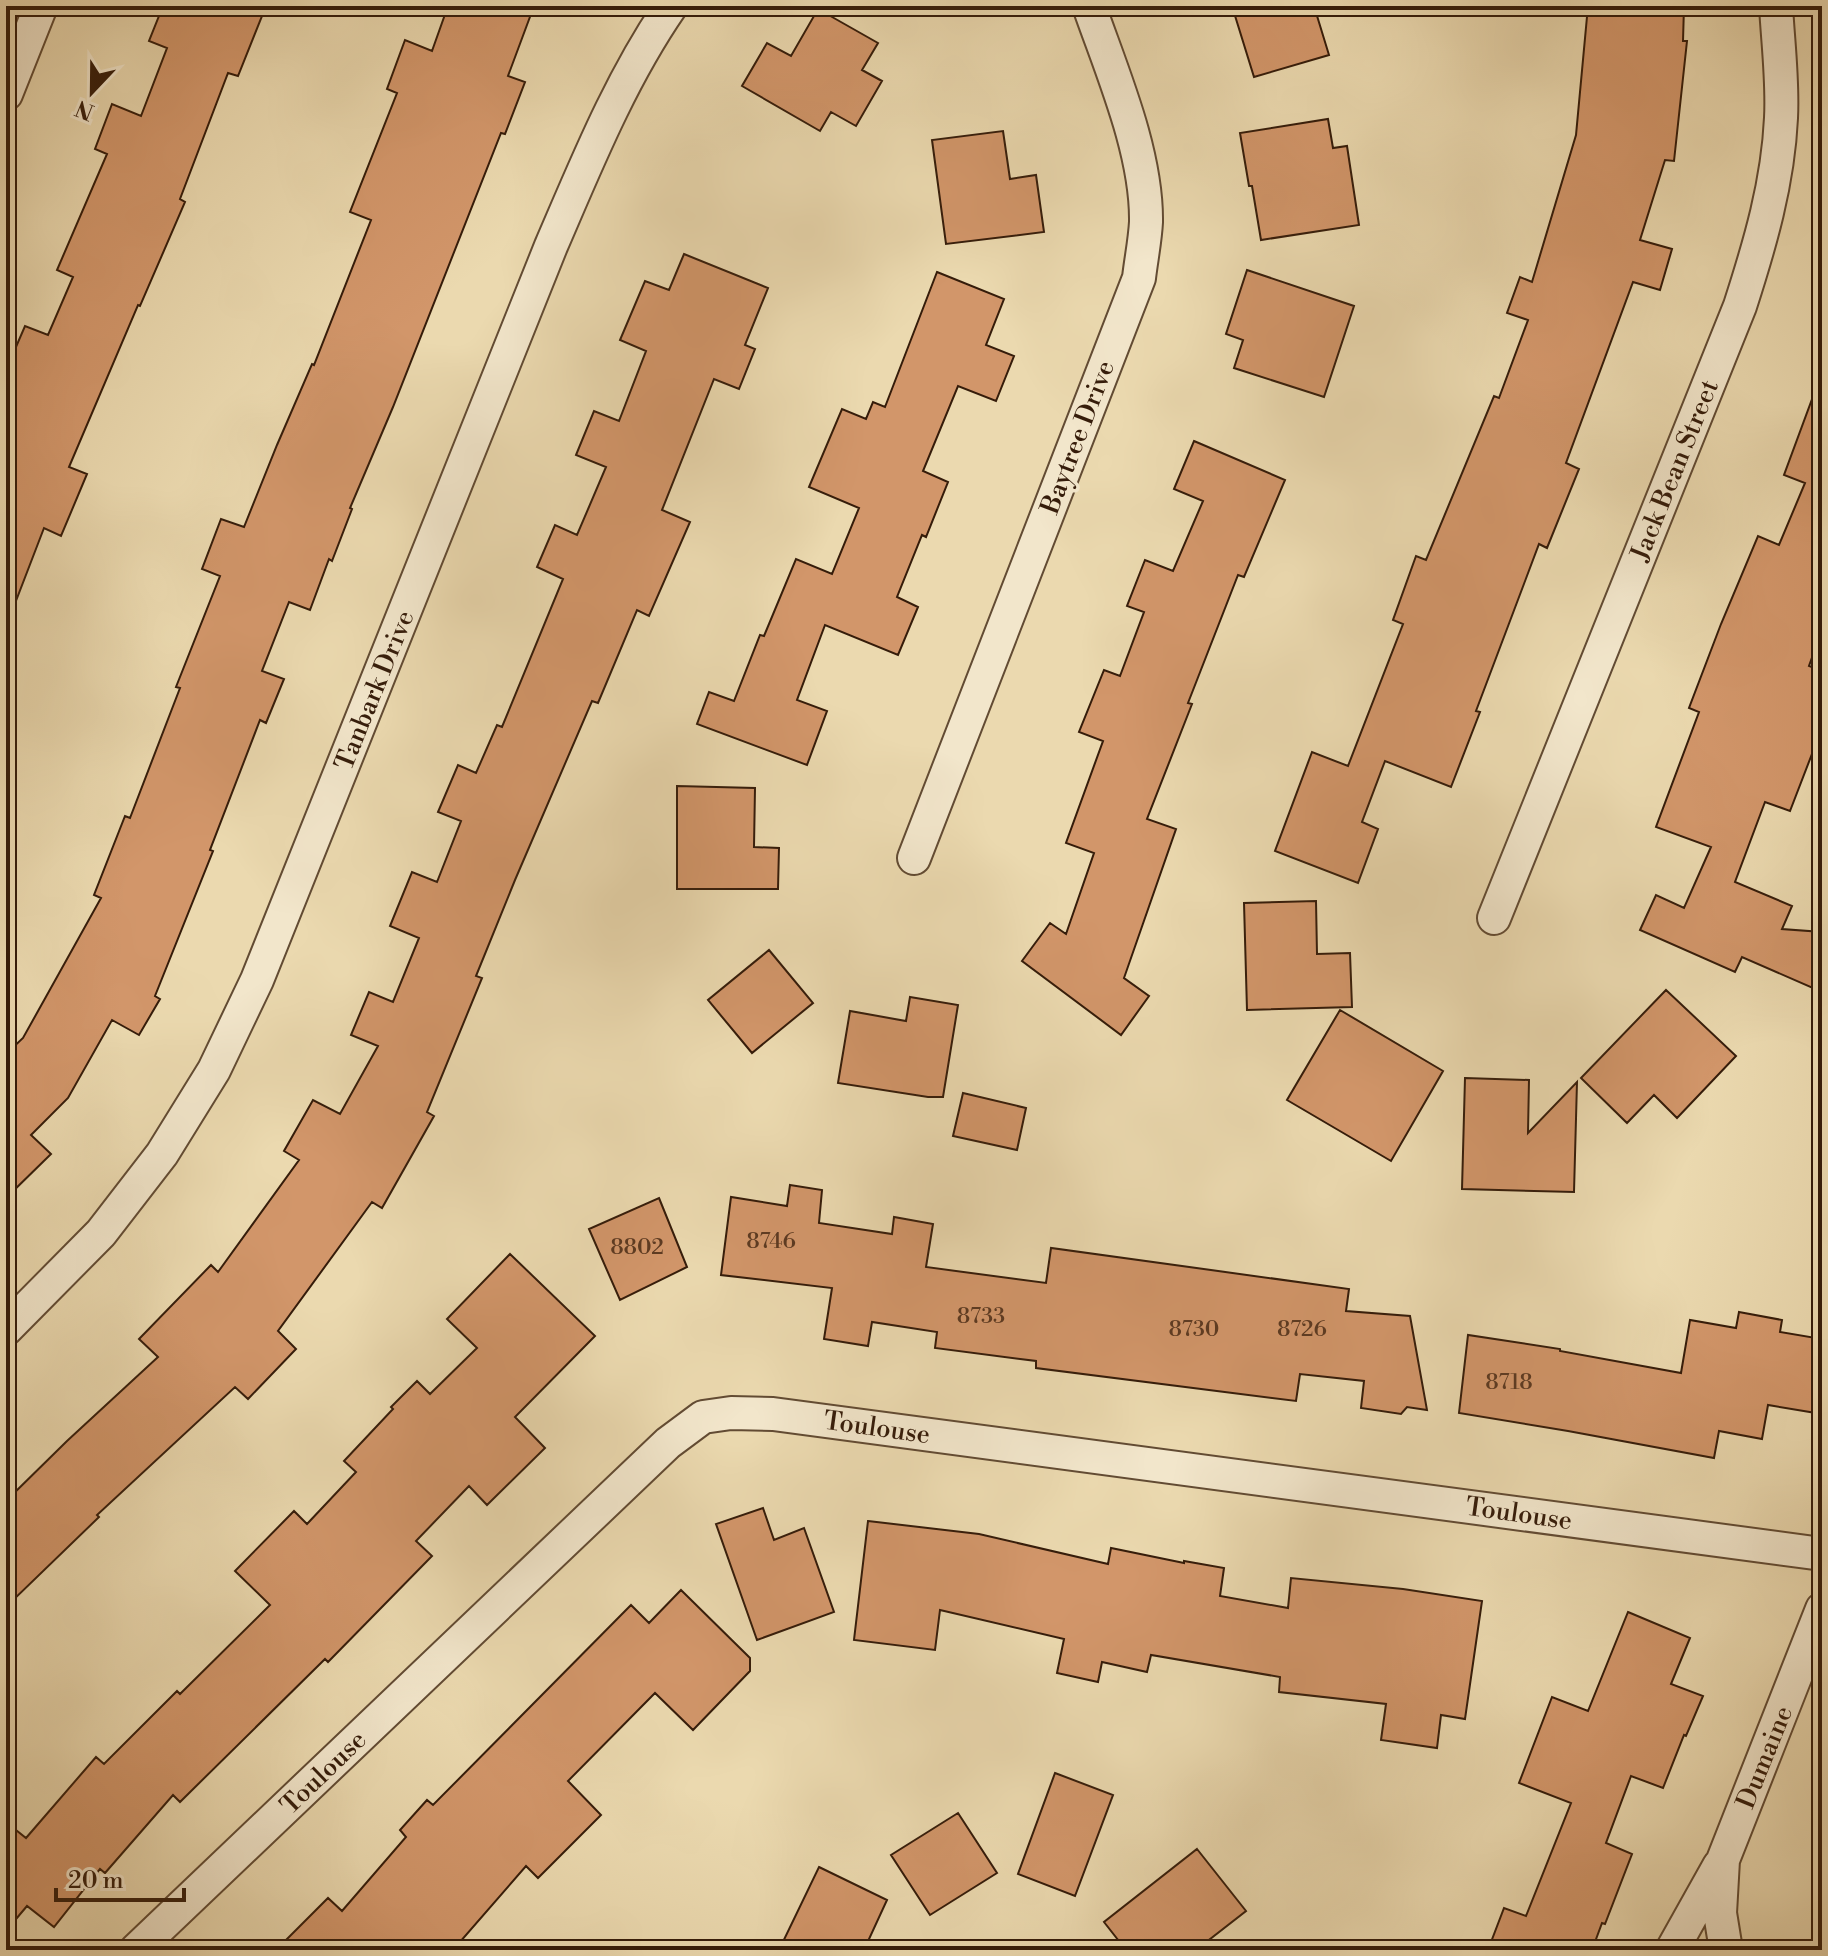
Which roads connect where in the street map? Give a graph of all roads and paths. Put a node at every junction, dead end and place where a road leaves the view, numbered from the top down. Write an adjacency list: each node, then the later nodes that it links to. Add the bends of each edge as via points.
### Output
1 (41, 6): 5 (street)
2 (671, 6): 8 (street, Tanbark Drive, via 647,41 592,151 263,966 214,1070 162,1154 101,1233)
3 (1089, 6): 6 (street, Baytree Drive, via 1141,165 1146,222 1139,278)
4 (1776, 6): 7 (street, Jack Bean Street, via 1781,117 1761,242)
5 (6, 94)
6 (914, 858)
7 (1494, 918)
8 (6, 1329)
9 (1822, 1554): 12 (street, Toulouse, via 773,1414 703,1417 668,1443)
10 (1822, 1609): 11 (street, Dumaine)
11 (1723, 1860): 13 (street, Dumaine); 14 (street, Dumaine, via 1720,1913)
12 (136, 1950)
13 (1672, 1950)
14 (1726, 1950)

